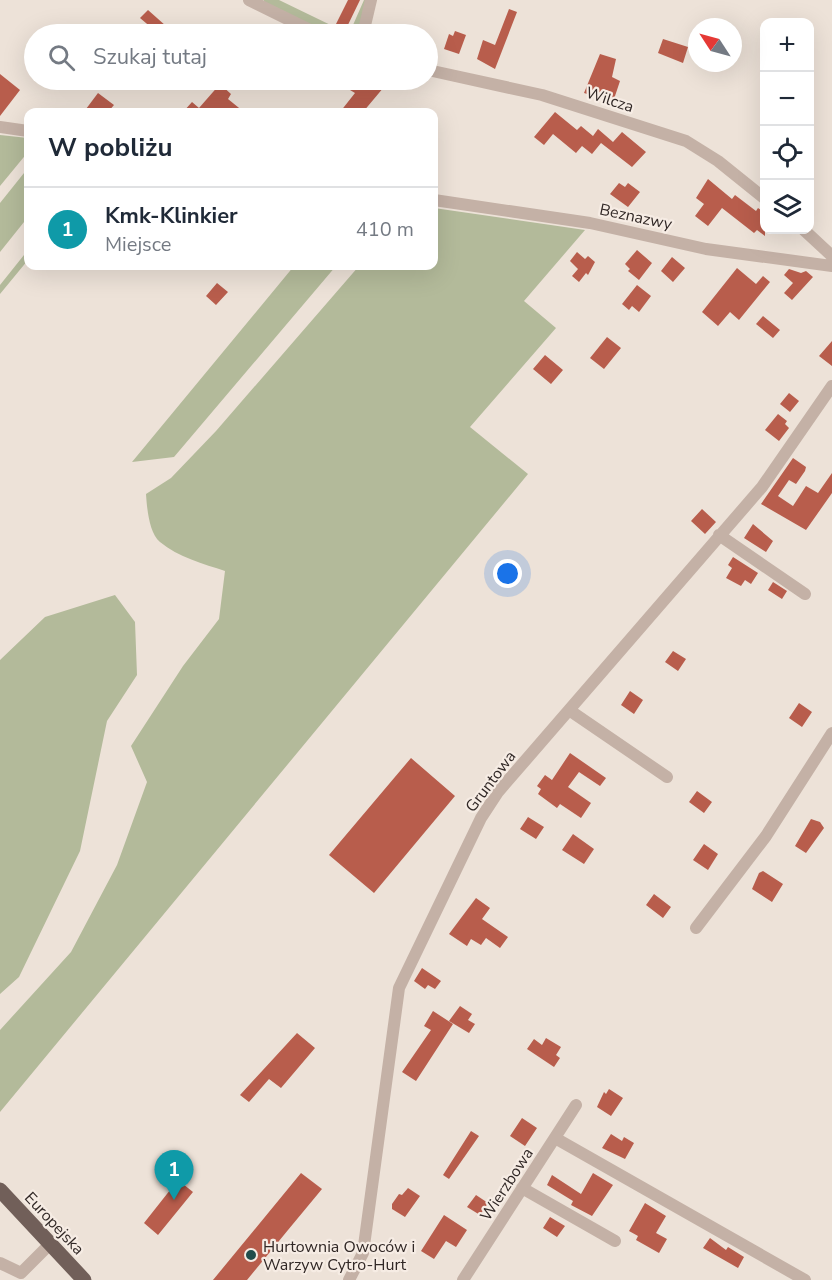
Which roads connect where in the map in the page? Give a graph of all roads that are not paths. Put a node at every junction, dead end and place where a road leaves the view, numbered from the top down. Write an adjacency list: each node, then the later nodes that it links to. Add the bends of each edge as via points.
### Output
1 (249, 0): 3 (street)
2 (371, 0): 4 (street)
3 (298, 24)
4 (365, 24)
5 (438, 72): 8 (street, Wilcza, via 542,94 686,141)
6 (0, 127): 7 (street)
7 (24, 130)
8 (760, 194)
9 (438, 201): 12 (street, Beznazwy, via 590,223 706,249)
10 (808, 234): 11 (street)
11 (832, 256)
12 (832, 266)
13 (832, 386): 14 (street, Gruntowa, via 779,465)
14 (719, 535): 15 (street); 16 (street, Gruntowa)
15 (805, 594)
16 (569, 710): 18 (street); 29 (street, Gruntowa, via 498,792 481,818 399,988 363,1252)
17 (832, 733): 19 (street, via 766,836)
18 (668, 777)
19 (696, 928)
20 (576, 1105): 21 (street, Wierzbowa)
21 (555, 1138): 22 (street, Wierzbowa); 31 (street)
22 (522, 1188): 24 (street); 30 (street, Wierzbowa)
23 (0, 1190): 25 (main road, Europejska)
24 (615, 1241)
25 (51, 1244): 27 (street); 28 (main road, Europejska)
26 (0, 1263): 27 (street)
27 (22, 1277)
28 (84, 1280)
29 (349, 1280)
30 (463, 1280)
31 (805, 1280)

